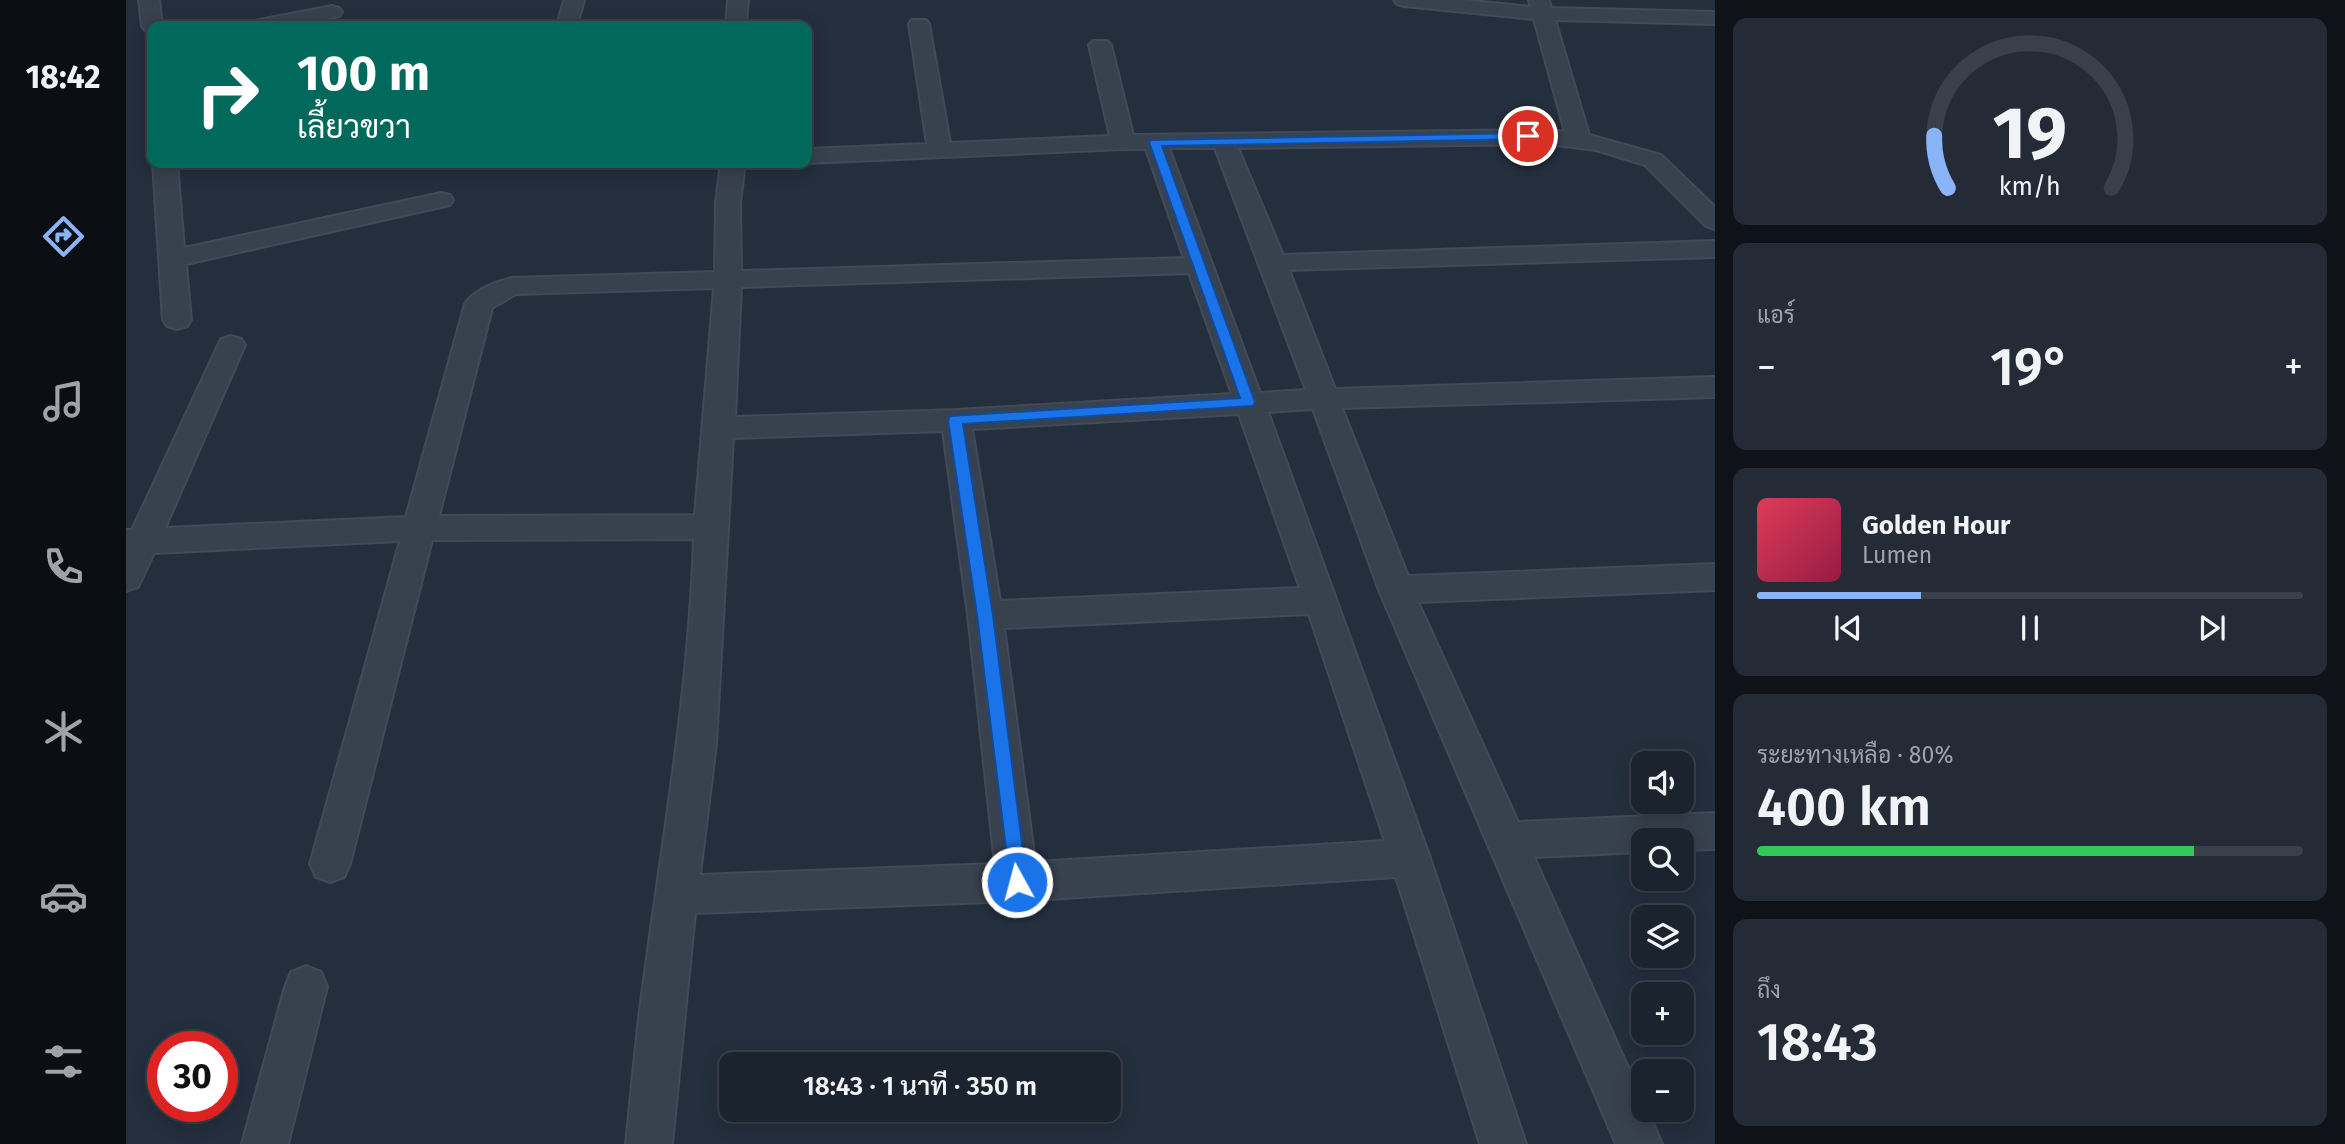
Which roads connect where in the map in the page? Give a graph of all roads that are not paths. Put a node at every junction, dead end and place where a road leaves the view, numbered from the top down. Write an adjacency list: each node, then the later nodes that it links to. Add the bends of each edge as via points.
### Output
1 (149, 0): 8 (street)
2 (574, 0): 10 (street)
3 (738, 0): 11 (street)
4 (1404, 0): 5 (street)
5 (1541, 7): 7 (street); 14 (street)
6 (332, 12): 9 (street)
7 (1715, 18)
8 (151, 21)
9 (286, 21)
10 (568, 21)
11 (736, 21)
12 (919, 24): 17 (street)
13 (1100, 45): 16 (street)
14 (1579, 140): 15 (street, via 1488,136); 22 (street, via 1653,160)
15 (1224, 141): 16 (street); 25 (street)
16 (1139, 142): 17 (street); 26 (street)
17 (940, 150): 18 (street)
18 (812, 156)
19 (164, 168): 24 (street)
20 (732, 168): 27 (street)
21 (441, 200): 24 (street)
22 (1715, 221)
23 (1715, 249): 25 (street)
24 (172, 259): 28 (street)
25 (1273, 263): 31 (street)
26 (1198, 265): 27 (street); 32 (street)
27 (728, 279): 34 (street); 36 (street, via 512,286 486,298 479,304)
28 (177, 320)
29 (230, 345): 37 (street)
30 (1715, 387): 31 (street)
31 (1323, 399): 32 (street); 40 (street)
32 (1248, 402): 33 (street); 41 (street)
33 (956, 420): 34 (street); 42 (street)
34 (719, 428): 35 (street)
35 (710, 527): 36 (street); 48 (street, via 697,744)
36 (419, 528): 37 (street); 46 (street)
37 (135, 541): 39 (street)
38 (1715, 577): 40 (street)
39 (126, 578)
40 (1396, 590): 44 (street)
41 (1321, 600): 42 (street); 45 (street)
42 (985, 615): 47 (street)
43 (1715, 831): 44 (street)
44 (1504, 841): 53 (street)
45 (1410, 858): 47 (street); 52 (street)
46 (330, 864)
47 (1017, 882): 48 (street)
48 (679, 895): 51 (street)
49 (306, 987): 50 (street)
50 (265, 1144)
51 (649, 1144)
52 (1503, 1144)
53 (1639, 1144)

